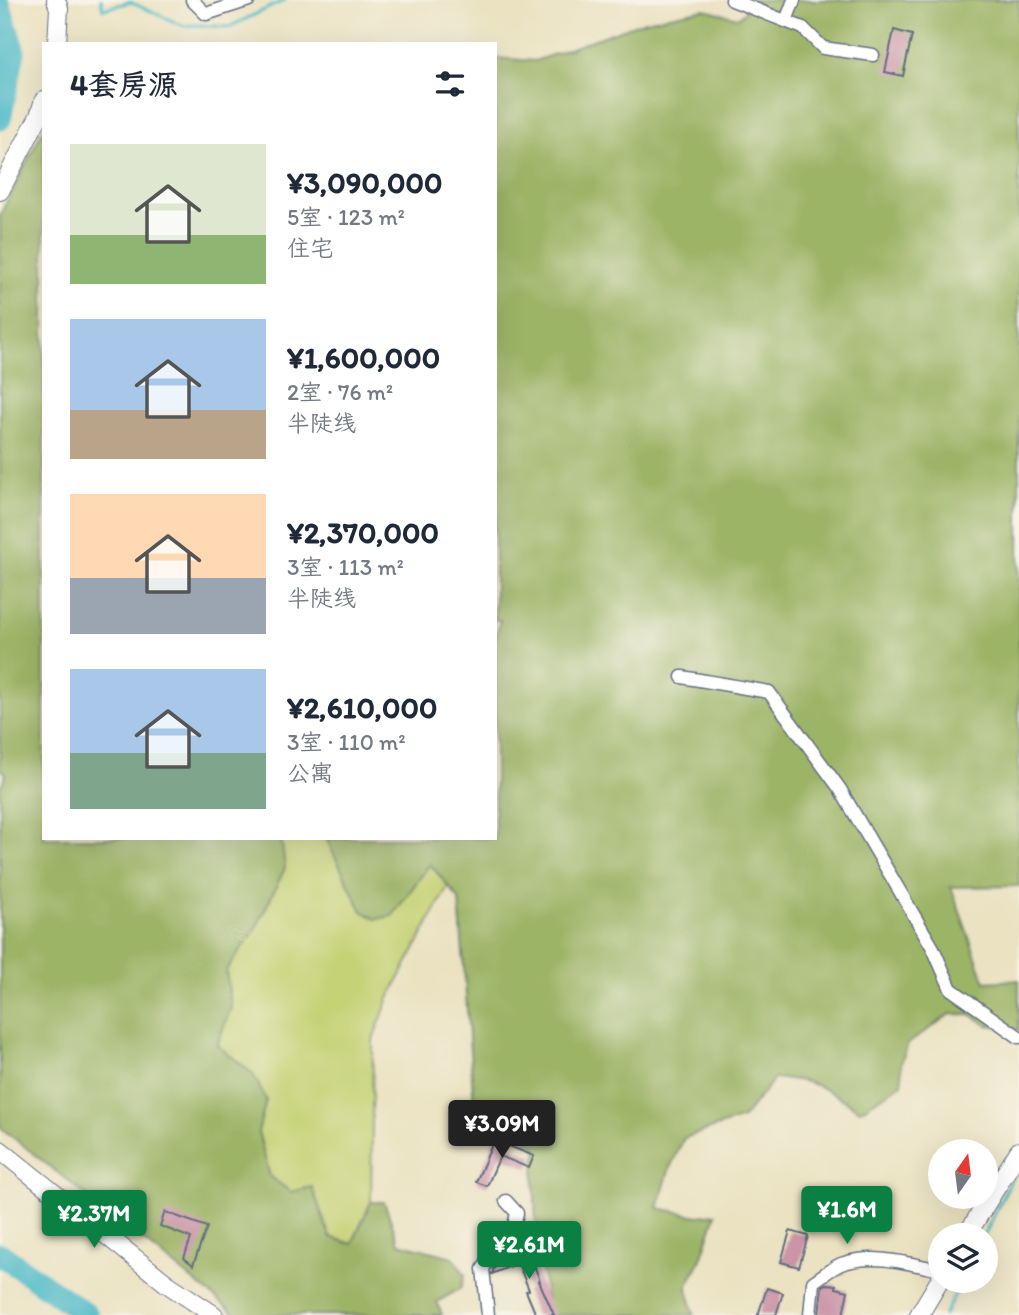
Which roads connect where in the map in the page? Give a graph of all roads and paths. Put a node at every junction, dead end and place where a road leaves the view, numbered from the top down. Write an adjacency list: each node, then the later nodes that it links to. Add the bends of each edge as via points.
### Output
1 (56, 0): 7 (street)
2 (192, 0): 3 (street, via 206,14)
3 (249, 0)
4 (732, 0): 6 (street)
5 (794, 0): 6 (street)
6 (786, 21): 8 (street, via 803,28 823,48)
7 (57, 42)
8 (873, 55)
9 (42, 106): 10 (street)
10 (0, 191)
11 (681, 677): 12 (street, via 769,692 840,789 933,948 951,989)
12 (1019, 1037)
13 (0, 1150): 19 (street, via 166,1283)
14 (1019, 1151): 16 (street)
15 (506, 1201): 20 (street, via 517,1213 509,1247 483,1269)
16 (975, 1223)
17 (928, 1267): 21 (street, via 884,1258 840,1264 813,1282)
18 (932, 1293): 22 (street)
19 (214, 1315)
20 (488, 1315)
21 (810, 1315)
22 (919, 1315)

